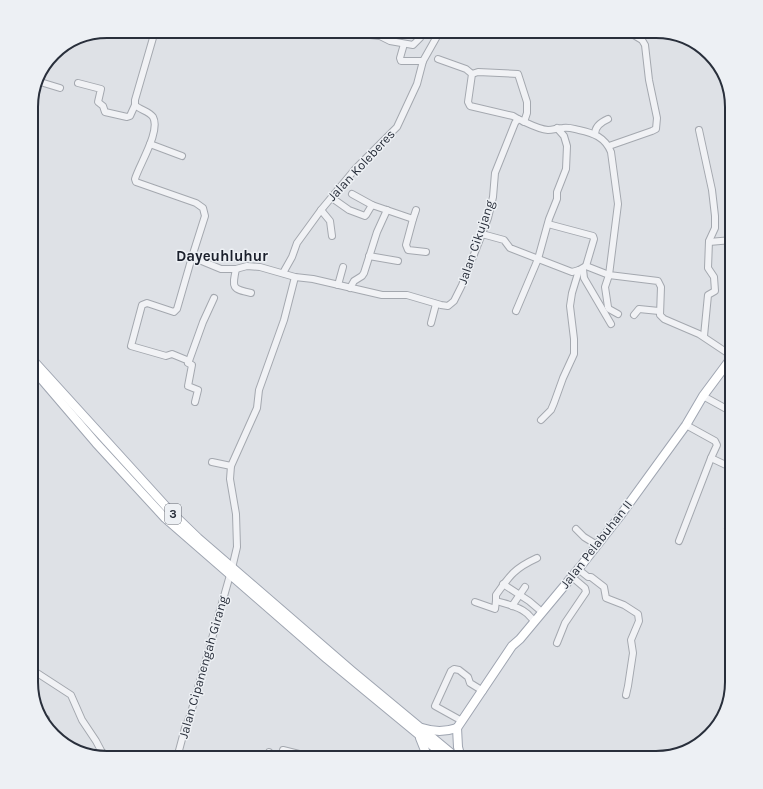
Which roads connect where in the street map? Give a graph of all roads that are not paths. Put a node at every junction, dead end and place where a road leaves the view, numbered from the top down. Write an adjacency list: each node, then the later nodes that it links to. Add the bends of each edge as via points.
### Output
1 (153, 38): 13 (street, via 135,95)
2 (384, 38): 6 (street)
3 (420, 38): 6 (street, via 414,45)
4 (436, 38): 8 (street, Jalan Koleberes)
5 (639, 38): 20 (street, via 645,45 656,111 656,129)
6 (404, 44): 8 (street, via 401,61)
7 (438, 59): 9 (street, via 466,69)
8 (423, 61): 23 (street, Jalan Koleberes, via 417,84 397,127 356,168)
9 (472, 74): 15 (street, via 468,104); 15 (street, Jalan Cikujang, via 518,74 527,102 527,113)
10 (42, 83): 12 (street)
11 (78, 83): 13 (street, via 100,89 98,102 105,112 128,117)
12 (60, 88)
13 (135, 105): 19 (street, via 148,112 154,119)
14 (608, 119): 18 (street, via 602,121)
15 (522, 120): 16 (street, via 541,129); 30 (street, Jalan Cikujang, via 513,126 495,173 493,197)
16 (557, 128): 18 (street, via 570,128); 29 (street, via 564,136 568,152 566,169)
17 (699, 130): 33 (street, via 715,216 715,228)
18 (594, 134): 20 (street, via 603,139)
19 (150, 144): 21 (street); 36 (street, via 136,176 136,182 196,203 204,210 205,216)
20 (610, 149): 43 (street, via 618,204)
21 (182, 156)
22 (352, 194): 24 (street)
23 (332, 198): 24 (street, via 363,216); 25 (street, Jalan Koleberes)
24 (372, 205): 26 (street)
25 (321, 210): 31 (street, via 330,221); 42 (street, Jalan Koleberes, via 297,243)
26 (387, 210): 28 (street); 35 (street)
27 (416, 210): 28 (street)
28 (413, 219): 34 (street, via 406,246 408,250)
29 (548, 224): 37 (street); 40 (street, via 593,236)
30 (482, 234): 37 (street, via 504,240 510,248); 49 (street, Jalan Cikujang, via 454,301 448,306)
31 (332, 236)
32 (725, 241): 33 (street)
33 (709, 242): 56 (street, via 708,268 714,277 715,291 708,295)
34 (426, 252)
35 (369, 256): 38 (street); 46 (street, via 362,276 354,281)
36 (192, 257): 41 (street, Jalan Cikujang, via 221,269); 58 (street, via 177,309 174,312 144,303 131,346 166,356 172,354)
37 (538, 258): 40 (street, via 572,272); 50 (street)
38 (398, 261)
39 (343, 267): 45 (street)
40 (583, 268): 43 (street); 55 (street, via 584,278); 65 (street, via 572,293 570,306 574,354 551,410)
41 (236, 269): 42 (street, Jalan Cikujang, via 251,267); 47 (street, via 234,287)
42 (283, 273): 44 (street, Jalan Cikujang)
43 (609, 275): 51 (street, via 658,281 661,290); 52 (street, via 605,287 608,307)
44 (295, 277): 45 (street, Jalan Cikujang); 70 (street, Jalan Cipanengah Girang, via 284,320 259,390 257,408)
45 (338, 285): 46 (street, Jalan Cikujang)
46 (350, 288): 49 (street, Jalan Cikujang, via 382,295 407,295)
47 (250, 293)
48 (214, 298): 58 (street)
49 (436, 304): 54 (street)
50 (516, 311)
51 (659, 311): 53 (street, via 640,309); 56 (street, via 664,319)
52 (618, 314)
53 (634, 315)
54 (431, 323)
55 (611, 324)
56 (704, 336): 57 (street)
57 (725, 351)
58 (189, 361): 63 (street, via 192,365 188,386 198,390)
59 (38, 366): 76 (main road, 3, via 171,512)
60 (725, 366): 62 (main road, Jalan Pelabuhan II)
61 (38, 375): 76 (main road, 3, via 165,518)
62 (703, 396): 64 (street); 66 (main road, Jalan Pelabuhan II)
63 (196, 402)
64 (725, 408)
65 (541, 420)
66 (686, 425): 67 (street, via 715,441); 73 (main road, Jalan Pelabuhan II)
67 (711, 458): 69 (street); 72 (street)
68 (212, 462): 70 (street)
69 (725, 465)
70 (231, 466): 76 (street, Jalan Cipanengah Girang, via 237,547)
71 (576, 529): 73 (street)
72 (679, 541)
73 (597, 545): 75 (main road, Jalan Pelabuhan II)
74 (537, 558): 78 (street, via 519,567)
75 (578, 569): 77 (main road, Jalan Pelabuhan II); 89 (street, via 604,587 606,598 629,607 638,614 639,621 631,640 633,653)
76 (231, 572): 92 (main road, 3); 95 (street, Jalan Cipanengah Girang)
77 (572, 577): 84 (main road, Jalan Pelabuhan II); 86 (street, via 586,592 565,623)
78 (503, 584): 79 (street); 80 (street, via 496,595)
79 (520, 595): 81 (street); 81 (street, via 526,587); 83 (street)
80 (496, 601): 82 (street, via 494,609); 83 (street)
81 (529, 601): 84 (street)
82 (475, 602)
83 (512, 606): 85 (street, via 526,612)
84 (542, 612): 85 (main road, Jalan Pelabuhan II)
85 (535, 621): 88 (main road, Jalan Pelabuhan II, via 512,646)
86 (557, 644)
87 (38, 674): 94 (street, via 71,696)
88 (482, 691): 90 (main road, Jalan Pelabuhan II); 90 (street, via 470,683 468,677 459,670 451,671 435,706)
89 (626, 695)
90 (462, 721): 91 (main road, Jalan Pelabuhan II)
91 (457, 728): 92 (main road, via 438,732); 100 (main road)
92 (419, 731): 97 (main road); 98 (main road, 3); 99 (main road, 3)
93 (283, 750): 96 (street)
94 (101, 751)
95 (180, 751)
96 (289, 751)
97 (426, 751)
98 (440, 751)
99 (447, 751)
100 (459, 751)

